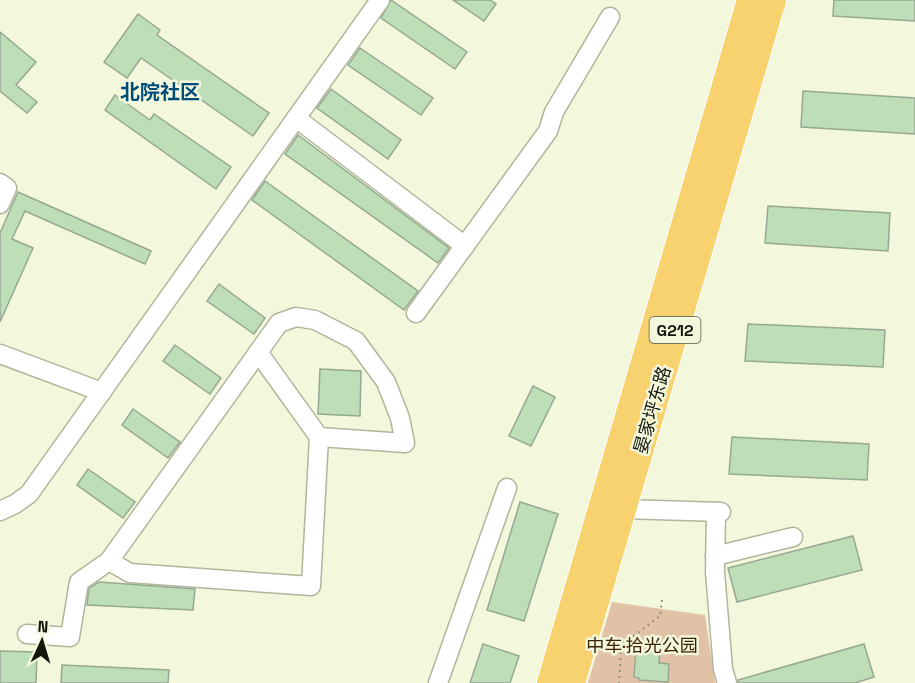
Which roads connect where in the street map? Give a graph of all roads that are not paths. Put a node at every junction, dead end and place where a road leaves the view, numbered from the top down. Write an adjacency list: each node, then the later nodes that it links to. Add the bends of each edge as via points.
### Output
1 (380, 0): 5 (street)
2 (750, 0): 22 (highway, 晏家坪东路 / G212)
3 (773, 0): 15 (highway, 晏家坪东路 / G212)
4 (610, 17): 8 (street, via 554,111 548,131)
5 (296, 118): 8 (street); 12 (street)
6 (0, 183): 7 (street, via 7,188)
7 (0, 204)
8 (465, 246): 9 (street)
9 (416, 313)
10 (258, 352): 13 (street); 13 (street, via 279,322 296,317 315,320 356,342 386,382 405,443); 19 (street)
11 (0, 354): 12 (street)
12 (102, 392): 16 (street, via 29,494)
13 (319, 437): 19 (street, via 311,586 130,573)
14 (507, 488): 21 (street)
15 (623, 509): 18 (street, via 719,512); 23 (highway, 晏家坪东路 / G212)
16 (0, 511)
17 (793, 537): 18 (street)
18 (715, 556): 24 (street)
19 (109, 561): 20 (street, via 79,582 70,637)
20 (27, 634)
21 (438, 683)
22 (550, 683)
23 (572, 683)
24 (727, 683)

